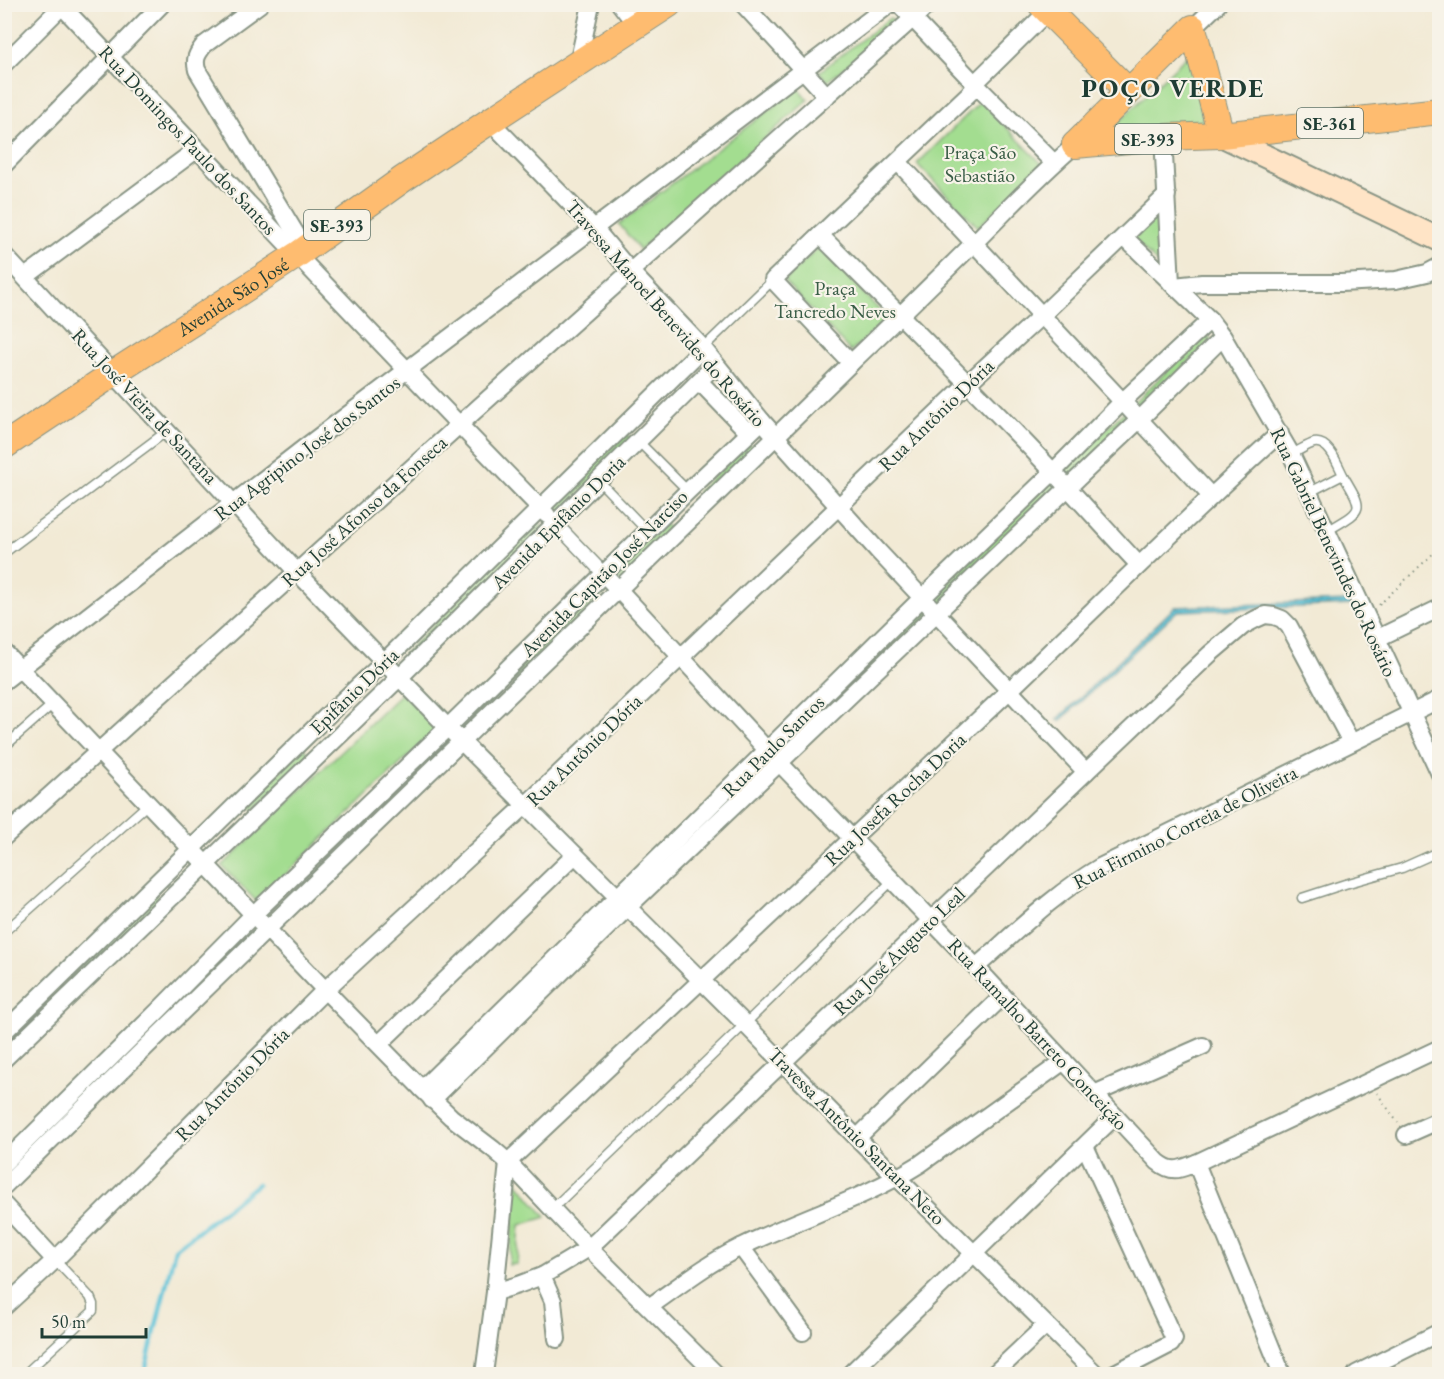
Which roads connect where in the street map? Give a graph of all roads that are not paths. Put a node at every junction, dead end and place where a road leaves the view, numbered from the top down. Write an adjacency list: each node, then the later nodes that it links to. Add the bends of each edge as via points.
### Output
1 (162, 4): 16 (street)
2 (260, 4): 38 (street, via 204,45 195,61)
3 (591, 4): 18 (street)
4 (620, 4): 14 (street)
5 (669, 4): 14 (main road, Avenida São José / SE-393)
6 (743, 4): 19 (street)
7 (890, 4): 19 (street, Rua Agripino José dos Santos)
8 (899, 4): 13 (street)
9 (929, 4): 13 (street, Rua José Afonso da Fonseca)
10 (1218, 4): 15 (street)
11 (62, 5): 16 (street, Rua Domingos Paulo dos Santos); 17 (street)
12 (1048, 7): 20 (street); 21 (main road)
13 (913, 19): 20 (street); 22 (street, Rua José Afonso da Fonseca)
14 (637, 26): 18 (main road, Avenida São José / SE-393)
15 (1193, 28): 21 (main road, SE-393); 25 (main road)
16 (110, 57): 28 (street, Rua Domingos Paulo dos Santos); 31 (street)
17 (4, 64)
18 (578, 64): 24 (main road, Avenida São José / SE-393)
19 (804, 70): 22 (street); 33 (street, Rua Agripino José dos Santos)
20 (976, 85): 29 (street); 30 (street)
21 (1128, 91): 27 (main road, SE-393)
22 (827, 96): 41 (street, Rua José Afonso da Fonseca)
23 (1440, 111): 25 (main road, SE-361)
24 (490, 121): 33 (street, Travessa Manoel Benevides do Rosário); 38 (main road, Avenida São José / SE-393)
25 (1221, 135): 26 (main road, SE-393); 36 (main road)
26 (1163, 137): 27 (main road, SE-393); 32 (street)
27 (1075, 145): 30 (street)
28 (196, 150): 38 (street, Rua Domingos Paulo dos Santos); 42 (street)
29 (898, 162): 34 (street); 37 (street)
30 (1054, 163): 37 (street)
31 (4, 165)
32 (1167, 195): 35 (street, Rua Antônio Dória); 44 (street)
33 (594, 228): 41 (street, Travessa Manoel Benevides do Rosário); 52 (street, Rua Agripino José dos Santos)
34 (820, 235): 43 (street); 45 (street)
35 (1124, 237): 44 (street, Rua Gabriel Benevindes do Rosário); 46 (street, Rua Antônio Dória)
36 (1440, 240)
37 (974, 243): 45 (street); 46 (street)
38 (301, 252): 52 (street, Rua Domingos Paulo dos Santos); 53 (main road, Avenida São José / SE-393)
39 (4, 255): 42 (street, Rua José Vieira de Santana)
40 (1440, 266): 44 (street, via 1396,280)
41 (630, 271): 49 (street, Travessa Manoel Benevides do Rosário); 58 (street, Rua José Afonso da Fonseca)
42 (25, 277): 53 (street, Rua José Vieira de Santana)
43 (773, 280): 49 (lane); 50 (street)
44 (1173, 284): 47 (street, Rua Gabriel Benevindes do Rosário)
45 (900, 315): 50 (street); 55 (street)
46 (1042, 315): 55 (street, Rua Antônio Dória); 56 (street)
47 (1210, 320): 48 (street, Rua Gabriel Benevindes do Rosário); 56 (street, Rua Paulo Santos)
48 (1223, 338): 57 (street, Rua Paulo Santos); 62 (street, Rua Gabriel Benevindes do Rosário)
49 (703, 348): 51 (street, Travessa Manoel Benevides do Rosário); 59 (street, Epifânio Dória)
50 (851, 363): 63 (street, Avenida Capitão José Narciso)
51 (715, 365): 54 (street, Avenida Epifânio Doria); 60 (street, Travessa Manoel Benevides do Rosário)
52 (407, 371): 58 (street, Rua Domingos Paulo dos Santos); 74 (street, Rua Agripino José dos Santos)
53 (114, 373): 61 (street, Rua José Vieira de Santana); 65 (main road, Avenida São José / SE-393)
54 (699, 381): 60 (street); 64 (street, Avenida Epifânio Doria)
55 (968, 383): 67 (street); 76 (street, Rua Antônio Dória)
56 (1123, 401): 57 (street); 67 (street, Rua Paulo Santos)
57 (1140, 419): 70 (street, Rua Paulo Santos); 73 (street)
58 (459, 425): 77 (street, Rua Domingos Paulo dos Santos); 83 (street, Rua José Afonso da Fonseca)
59 (624, 427): 64 (street); 77 (street, Epifânio Dória)
60 (755, 427): 63 (street, Travessa Manoel Benevides do Rosário); 71 (street, Avenida Capitão José Narciso)
61 (168, 431): 74 (street, Rua José Vieira de Santana); 81 (lane)
62 (1280, 434): 66 (street, Rua Gabriel Benevindes do Rosário); 73 (street, Rua Josefa Rocha Doria)
63 (776, 437): 75 (street, Avenida Capitão José Narciso); 76 (street, Travessa Manoel Benevides do Rosário)
64 (639, 442): 69 (street, Avenida Epifânio Doria); 71 (lane)
65 (4, 446)
66 (1291, 454): 68 (lane, via 1320,443 1329,450); 72 (street, Rua Gabriel Benevindes do Rosário)
67 (1053, 472): 70 (street); 86 (street, Rua Paulo Santos)
68 (1343, 475): 72 (lane); 80 (lane, via 1359,505 1352,516)
69 (599, 482): 78 (street, Avenida Epifânio Doria); 79 (lane)
70 (1067, 488): 82 (street); 88 (street, Rua Paulo Santos)
71 (688, 491): 75 (street); 79 (street, Avenida Capitão José Narciso)
72 (1310, 492): 80 (street, Rua Gabriel Benevindes do Rosário)
73 (1210, 496): 82 (street, Rua Josefa Rocha Doria)
74 (234, 503): 83 (street, Rua José Vieira de Santana); 93 (street, Rua Agripino José dos Santos)
75 (704, 507): 85 (street, Avenida Capitão José Narciso)
76 (839, 507): 86 (street, Travessa Manoel Benevides do Rosário); 91 (street, Rua Antônio Dória)
77 (541, 508): 78 (street, Rua Domingos Paulo dos Santos); 92 (street, Epifânio Dória)
78 (556, 524): 84 (street); 94 (street, Avenida Epifânio Doria)
79 (647, 531): 84 (street, Avenida Capitão José Narciso)
80 (1328, 531): 89 (street, Rua Gabriel Benevindes do Rosário)
81 (4, 553)
82 (1139, 565): 96 (street, Rua Josefa Rocha Doria)
83 (297, 572): 92 (street, Rua José Vieira de Santana); 104 (street, Rua José Afonso da Fonseca)
84 (604, 574): 85 (street, Rua Ramalho Barreto Conceição); 100 (street, Avenida Capitão José Narciso)
85 (619, 590): 91 (street, Rua Ramalho Barreto Conceição); 101 (street, Avenida Capitão José Narciso)
86 (922, 598): 88 (street, Travessa Manoel Benevides do Rosário); 105 (street, Rua Paulo Santos)
87 (1440, 608): 89 (street)
88 (937, 613): 96 (street, Travessa Manoel Benevides do Rosário); 105 (street, Rua Paulo Santos)
89 (1376, 639): 99 (street, Rua Gabriel Benevindes do Rosário)
90 (4, 652): 93 (street)
91 (680, 658): 105 (street, Rua Ramalho Barreto Conceição); 110 (street, Rua Antônio Dória)
92 (385, 661): 94 (street, Rua José Vieira de Santana); 109 (street, Epifânio Dória)
93 (21, 669): 95 (street, Rua Agripino José dos Santos); 98 (street)
94 (400, 678): 100 (street, Rua José Vieira de Santana); 111 (street, Epifânio Dória)
95 (4, 681)
96 (1010, 690): 106 (street, Travessa Manoel Benevides do Rosário); 113 (street, Rua Josefa Rocha Doria)
97 (1440, 699): 99 (street, Rua Firmino Correia de Oliveira)
98 (53, 704): 103 (lane); 104 (street)
99 (1410, 713): 102 (street, Rua Firmino Correia de Oliveira); 107 (street, Rua Gabriel Benevindes do Rosário)
100 (448, 727): 101 (street, Rua José Vieira de Santana); 118 (street, Avenida Capitão José Narciso)
101 (462, 741): 110 (street, Rua José Vieira de Santana); 120 (street, Avenida Capitão José Narciso)
102 (1351, 742): 106 (street, Rua José Augusto Leal, via 1289,626 1282,619 1265,615 1243,626 1210,654); 129 (street, Rua Firmino Correia de Oliveira, via 1078,880)
103 (4, 747)
104 (98, 752): 108 (street); 112 (street, Rua José Afonso da Fonseca)
105 (773, 757): 113 (street, Rua Ramalho Barreto Conceição); 124 (street, Rua Paulo Santos)
106 (1086, 772): 126 (street, Rua José Augusto Leal)
107 (1440, 774)
108 (148, 804): 114 (street); 128 (lane)
109 (237, 805): 111 (street); 114 (street, Epifânio Dória)
110 (526, 805): 116 (street, Travessa Antônio Santana Neto); 131 (street, Rua Antônio Dória)
111 (253, 821): 117 (street, Epifânio Dória)
112 (4, 837)
113 (853, 838): 119 (street, Rua Ramalho Barreto Conceição); 130 (street, Rua Josefa Rocha Doria)
114 (192, 849): 117 (street); 121 (street, Epifânio Dória)
115 (1440, 851): 122 (lane, via 1402,868)
116 (575, 855): 124 (street, Travessa Antônio Santana Neto); 138 (street)
117 (207, 864): 123 (street, Epifânio Dória); 125 (street)
118 (299, 870): 120 (street); 125 (street, Avenida Capitão José Narciso)
119 (893, 880): 126 (street, Rua Ramalho Barreto Conceição); 136 (lane)
120 (313, 884): 127 (street, Avenida Capitão José Narciso)
121 (154, 886): 123 (street); 133 (street, Epifânio Dória)
122 (1302, 898)
123 (168, 901): 135 (street, Epifânio Dória)
124 (623, 902): 130 (street, Travessa Antônio Santana Neto); 145 (street, Rua Paulo Santos)
125 (254, 914): 127 (street); 134 (street, Avenida Capitão José Narciso)
126 (931, 920): 129 (street, Rua Ramalho Barreto Conceição); 143 (street, Rua José Augusto Leal)
127 (267, 929): 131 (street); 134 (street, Avenida Capitão José Narciso)
128 (4, 932)
129 (976, 966): 132 (street, Rua Ramalho Barreto Conceição)
130 (703, 982): 136 (street, Travessa Antônio Santana Neto); 151 (street, Rua Josefa Rocha Doria)
131 (325, 990): 138 (street); 161 (street, Rua Antônio Dória)
132 (1003, 996): 142 (street, Rua Ramalho Barreto Conceição); 149 (street)
133 (33, 1005): 135 (street); 137 (street, Epifânio Dória)
134 (165, 1016): 152 (street); 155 (street)
135 (45, 1019): 141 (street, Epifânio Dória)
136 (745, 1024): 143 (street, Travessa Antônio Santana Neto); 157 (lane)
137 (4, 1032)
138 (379, 1044): 145 (street)
139 (1203, 1046): 144 (street)
140 (1440, 1048): 153 (street)
141 (4, 1059)
142 (1064, 1061): 144 (street, Rua Ramalho Barreto Conceição); 154 (street)
143 (782, 1062): 149 (street, Travessa Antônio Santana Neto); 159 (street, Rua José Augusto Leal)
144 (1095, 1094): 146 (street, Rua Ramalho Barreto Conceição)
145 (427, 1095): 151 (street)
146 (1115, 1116): 150 (street); 153 (street, Rua Ramalho Barreto Conceição, via 1158,1162 1171,1170)
147 (1440, 1120): 148 (street)
148 (1406, 1135)
149 (857, 1138): 154 (street, Travessa Antônio Santana Neto)
150 (1085, 1146): 160 (street); 176 (street, via 1173,1337 1171,1344)
151 (508, 1162): 157 (street); 163 (street)
152 (4, 1163)
153 (1196, 1163): 177 (street)
154 (897, 1178): 158 (street); 160 (street, Travessa Antônio Santana Neto)
155 (4, 1186)
156 (4, 1205): 161 (street)
157 (552, 1209): 159 (street)
158 (741, 1247): 165 (street); 168 (street)
159 (589, 1248): 162 (street, Rua José Augusto Leal); 165 (street)
160 (974, 1254): 166 (street, Travessa Antônio Santana Neto); 173 (street)
161 (55, 1260): 164 (street, Rua Antônio Dória); 170 (lane, via 90,1297 93,1311)
162 (542, 1276): 163 (street, Rua José Augusto Leal); 169 (street, via 553,1301)
163 (495, 1292): 171 (street)
164 (4, 1307)
165 (649, 1307): 172 (street)
166 (1046, 1325): 174 (street); 175 (street, Travessa Antônio Santana Neto)
167 (1437, 1331): 178 (street)
168 (803, 1332)
169 (557, 1339)
170 (25, 1374)
171 (484, 1374)
172 (716, 1374)
173 (850, 1374)
174 (994, 1374)
175 (1096, 1374)
176 (1113, 1374)
177 (1282, 1374)
178 (1356, 1374)

